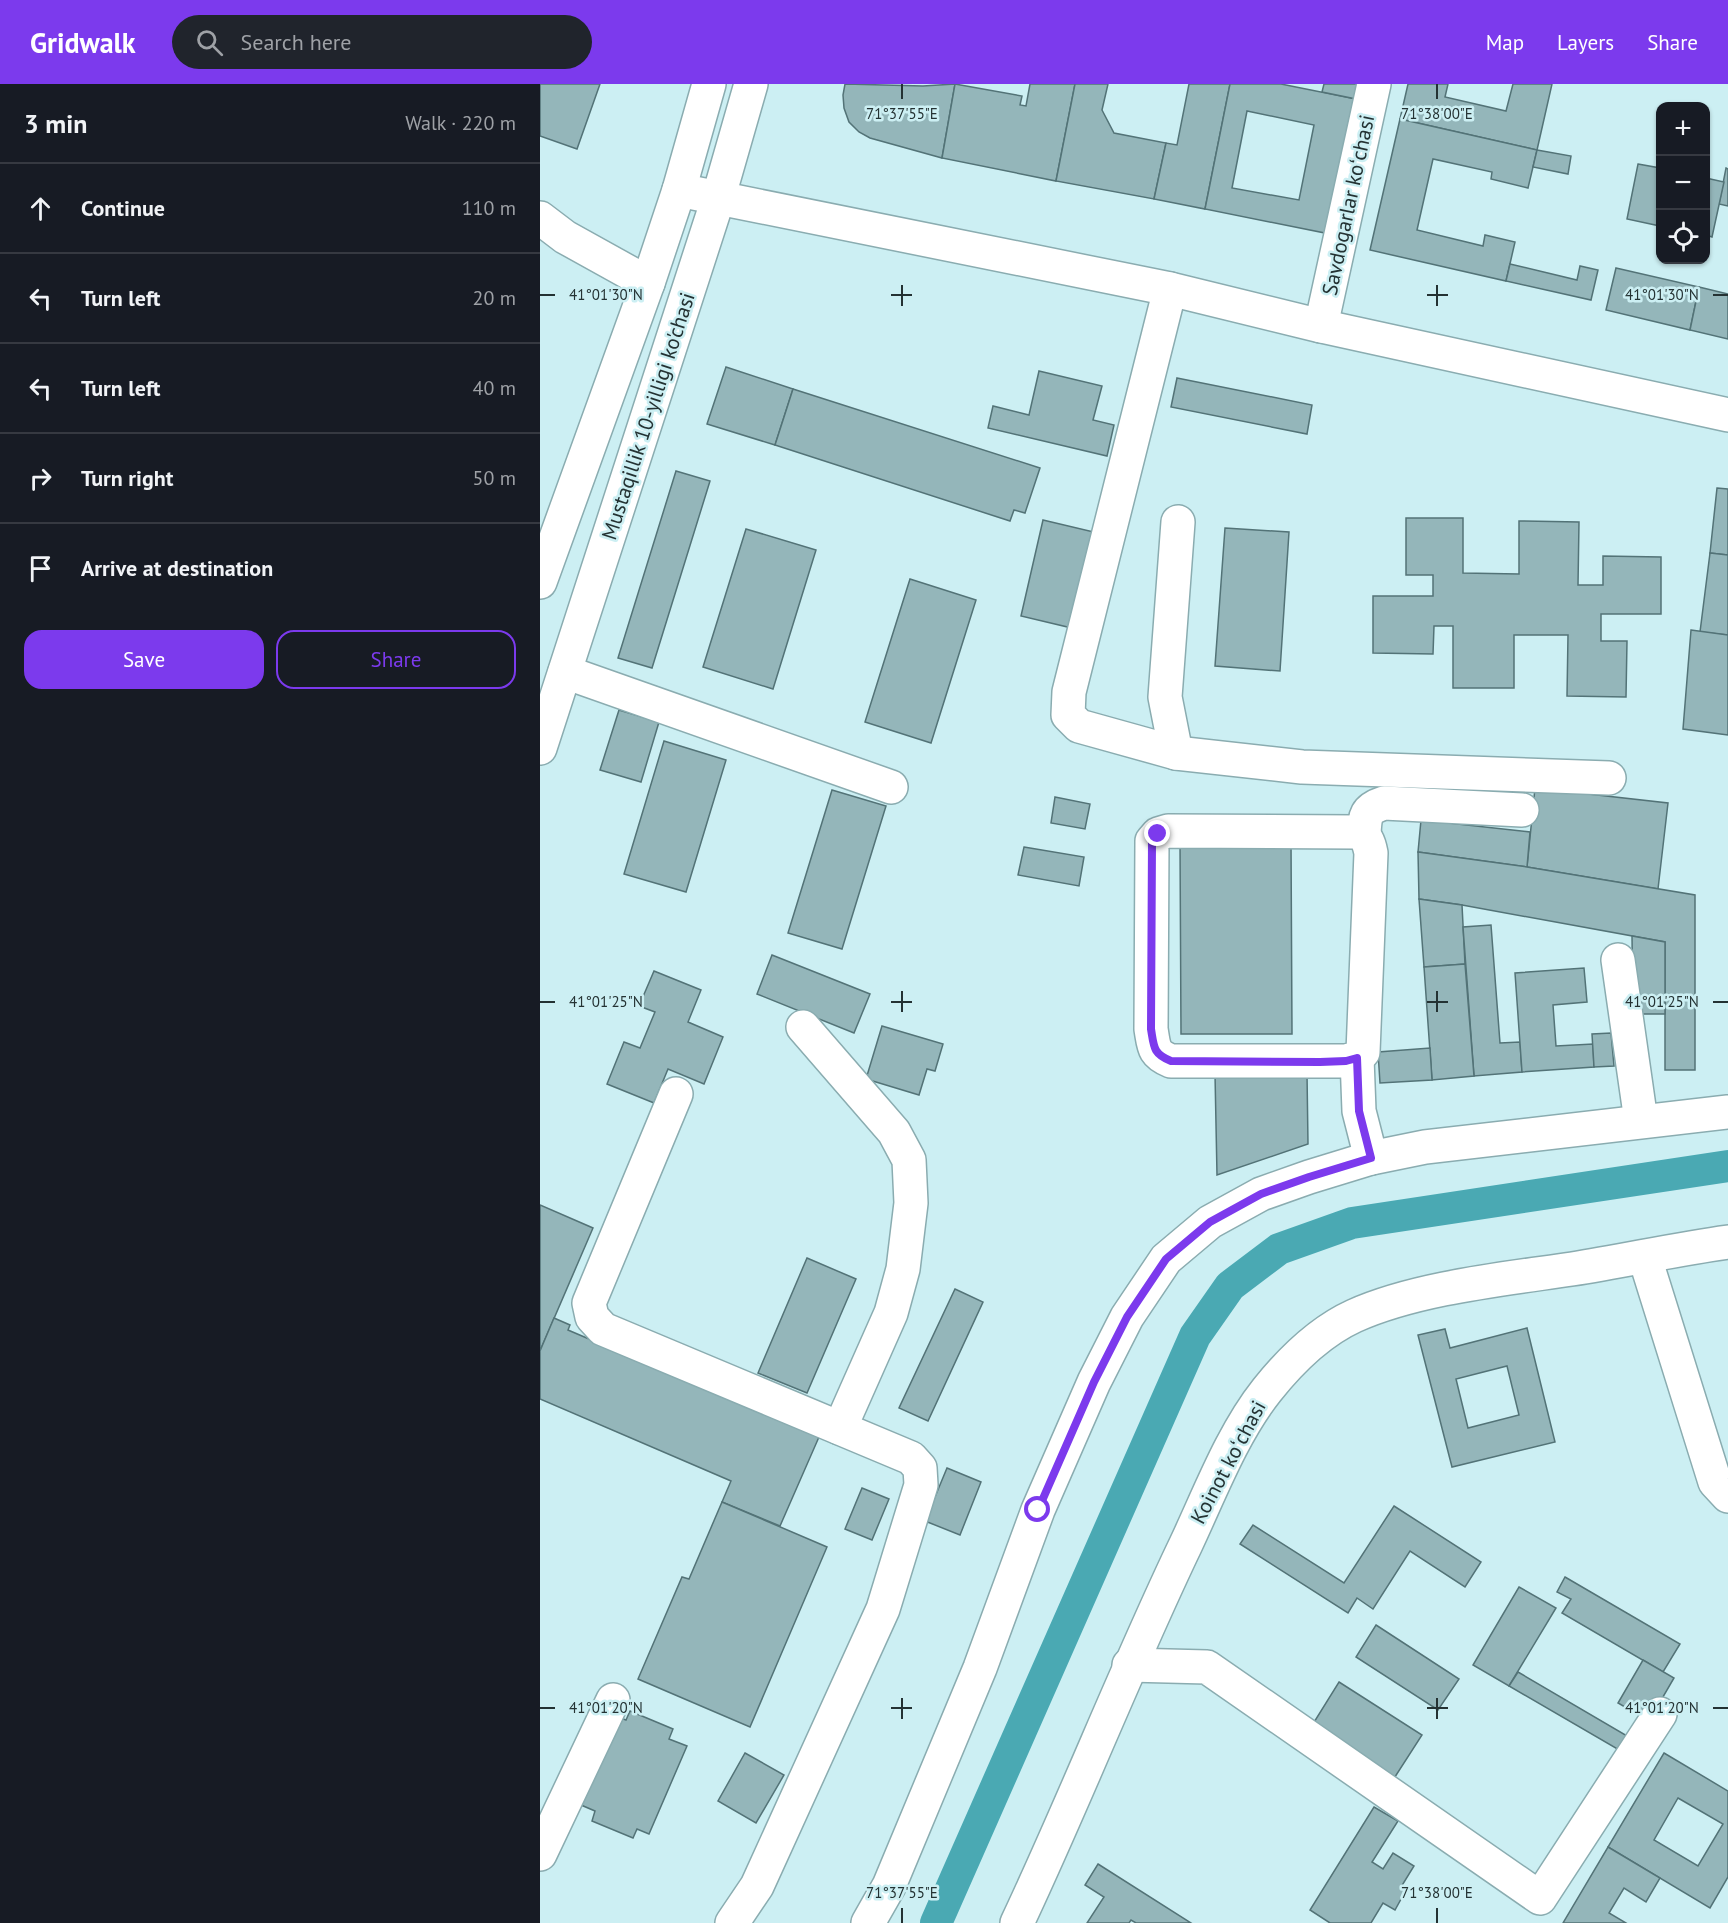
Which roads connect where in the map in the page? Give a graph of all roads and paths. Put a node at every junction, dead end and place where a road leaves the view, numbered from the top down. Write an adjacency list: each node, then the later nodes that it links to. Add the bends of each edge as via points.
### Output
1 (709, 84): 4 (street, Mustaqillik 10-yilligi ko'chasi)
2 (751, 84): 5 (street, Mustaqillik 10-yilligi ko'chasi)
3 (1374, 84): 9 (street, Savdogarlar koʻchasi)
4 (679, 190): 5 (street); 7 (street, Mustaqillik 10-yilligi ko'chasi)
5 (718, 200): 8 (street); 13 (street, Mustaqillik 10-yilligi ko'chasi)
6 (540, 218): 7 (street)
7 (648, 283): 12 (street, Mustaqillik 10-yilligi ko'chasi)
8 (1170, 290): 9 (street); 15 (street, via 1069,692 1068,715 1079,726)
9 (1321, 326): 10 (street)
10 (1728, 415)
11 (1178, 522): 15 (street, via 1165,697)
12 (540, 582)
13 (565, 672): 14 (street, Mustaqillik 10-yilligi ko'chasi); 17 (street)
14 (540, 747)
15 (1176, 753): 16 (street, via 1302,767)
16 (1609, 778)
17 (891, 786)
18 (1522, 810): 19 (street, via 1384,803 1372,807 1365,816)
19 (1364, 834): 22 (street, via 1371,853 1363,1052); 22 (street, via 1168,831 1152,841 1151,1029 1159,1056 1171,1061 1320,1062)
20 (1618, 960): 25 (street)
21 (803, 1027): 29 (street, via 894,1132 909,1160 911,1203 903,1269 891,1312)
22 (1357, 1058): 26 (street, via 1359,1111)
23 (676, 1094): 29 (street, via 589,1303 592,1317 603,1329)
24 (1728, 1112): 25 (street)
25 (1641, 1121): 26 (street, via 1425,1147)
26 (1371, 1158): 36 (street, via 1261,1194 1210,1222 1166,1259 1127,1317 1038,1510 980,1668 889,1886)
27 (1728, 1242): 28 (street, Koinot koʻchasi)
28 (1645, 1258): 30 (street, via 1715,1482); 31 (street, Koinot koʻchasi, via 1485,1282 1409,1298 1353,1317 1308,1345 1266,1391 1240,1430)
29 (840, 1428): 35 (street, via 911,1458 920,1468 921,1485 883,1609 757,1886)
30 (1728, 1496)
31 (1130, 1665): 33 (street, via 1207,1666 1540,1898); 37 (street, Koinot koʻchasi)
32 (613, 1700): 34 (street)
33 (1660, 1714)
34 (540, 1854)
35 (732, 1923)
36 (868, 1923)
37 (1017, 1923)

